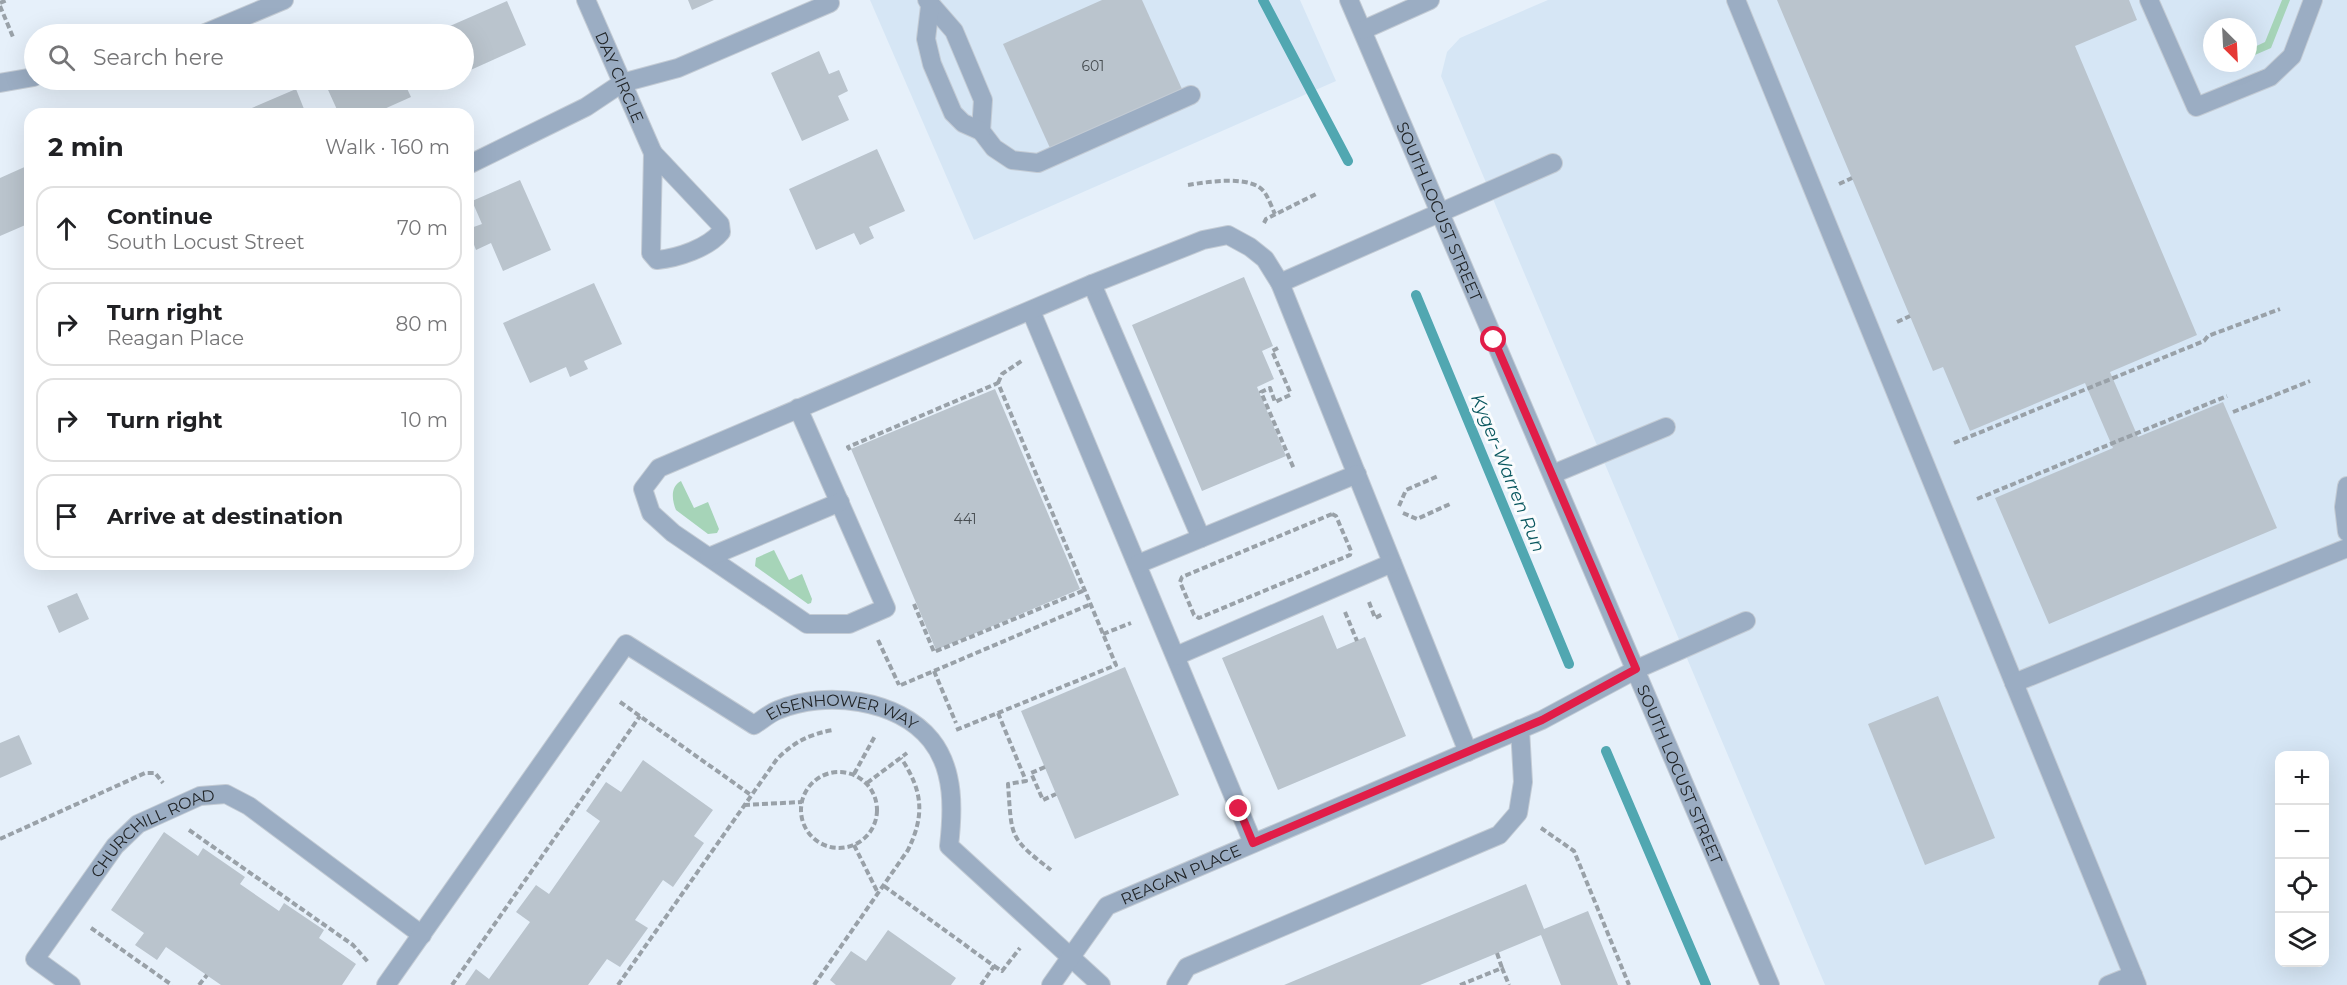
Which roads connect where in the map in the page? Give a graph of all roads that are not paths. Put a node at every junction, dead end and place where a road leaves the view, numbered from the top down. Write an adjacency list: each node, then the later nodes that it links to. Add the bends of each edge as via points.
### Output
1 (284, 0): 10 (street)
2 (586, 0): 14 (street, DAY CIRCLE)
3 (1349, 0): 11 (street, SOUTH LOCUST STREET)
4 (1430, 0): 11 (street)
5 (1736, 0): 40 (street)
6 (2149, 0): 7 (street, via 2196,107 2270,77 2292,56)
7 (2313, 0)
8 (830, 3): 14 (street, via 678,68)
9 (929, 3): 16 (street, via 954,31 983,100); 16 (street, via 926,39 932,64 953,112 963,123)
10 (226, 24)
11 (1363, 30): 20 (street, SOUTH LOCUST STREET)
12 (24, 79): 13 (street)
13 (0, 83)
14 (622, 83): 17 (street, DAY CIRCLE); 18 (street, via 586,107)
15 (1191, 95): 16 (street, via 1038,163 1012,160 994,148)
16 (981, 131)
17 (653, 153): 17 (street, via 720,224 721,232 714,241 669,259 657,260 651,253)
18 (474, 162)
19 (1553, 163): 20 (street)
20 (1440, 213): 21 (street); 27 (street, SOUTH LOCUST STREET)
21 (1280, 283): 22 (street, via 1265,259 1228,235 1203,240); 26 (street)
22 (1092, 284): 23 (street); 32 (street)
23 (1031, 311): 24 (street); 36 (street)
24 (798, 408): 29 (street); 34 (street, via 658,468 643,489 651,513)
25 (1666, 427): 27 (street)
26 (1357, 474): 32 (street); 35 (street)
27 (1553, 474): 39 (street, SOUTH LOCUST STREET)
28 (2347, 486): 30 (street)
29 (840, 502): 34 (street); 34 (street, via 886,608 849,624 807,624)
30 (2345, 506): 31 (street)
31 (2347, 532)
32 (1201, 538): 36 (street)
33 (2347, 548): 40 (street)
34 (709, 557)
35 (1392, 563): 38 (street); 42 (street)
36 (1138, 564): 38 (street)
37 (1746, 621): 39 (street, REAGAN PLACE)
38 (1176, 656): 43 (street)
39 (1636, 669): 41 (street, REAGAN PLACE); 52 (street, SOUTH LOCUST STREET)
40 (2014, 683): 46 (street)
41 (1520, 729): 42 (street, REAGAN PLACE); 51 (street, via 1523,782 1518,813 1499,835 1187,967)
42 (1468, 752): 43 (street, REAGAN PLACE)
43 (1253, 843): 45 (street, REAGAN PLACE, via 1107,906)
44 (422, 935): 45 (street, EISENHOWER WAY, via 626,644 754,725 778,710 817,701 854,700 913,722 932,741 948,777 953,810 949,846); 47 (street, CHURCHILL ROAD, via 249,806 226,794 200,796 138,824 115,846 35,959); 48 (street, EISENHOWER WAY)
45 (1072, 955): 49 (street, REAGAN PLACE); 50 (street)
46 (2135, 980): 53 (street)
47 (71, 985)
48 (386, 985)
49 (1051, 985)
50 (1101, 985)
51 (1176, 985)
52 (1770, 985)
53 (2108, 985)

